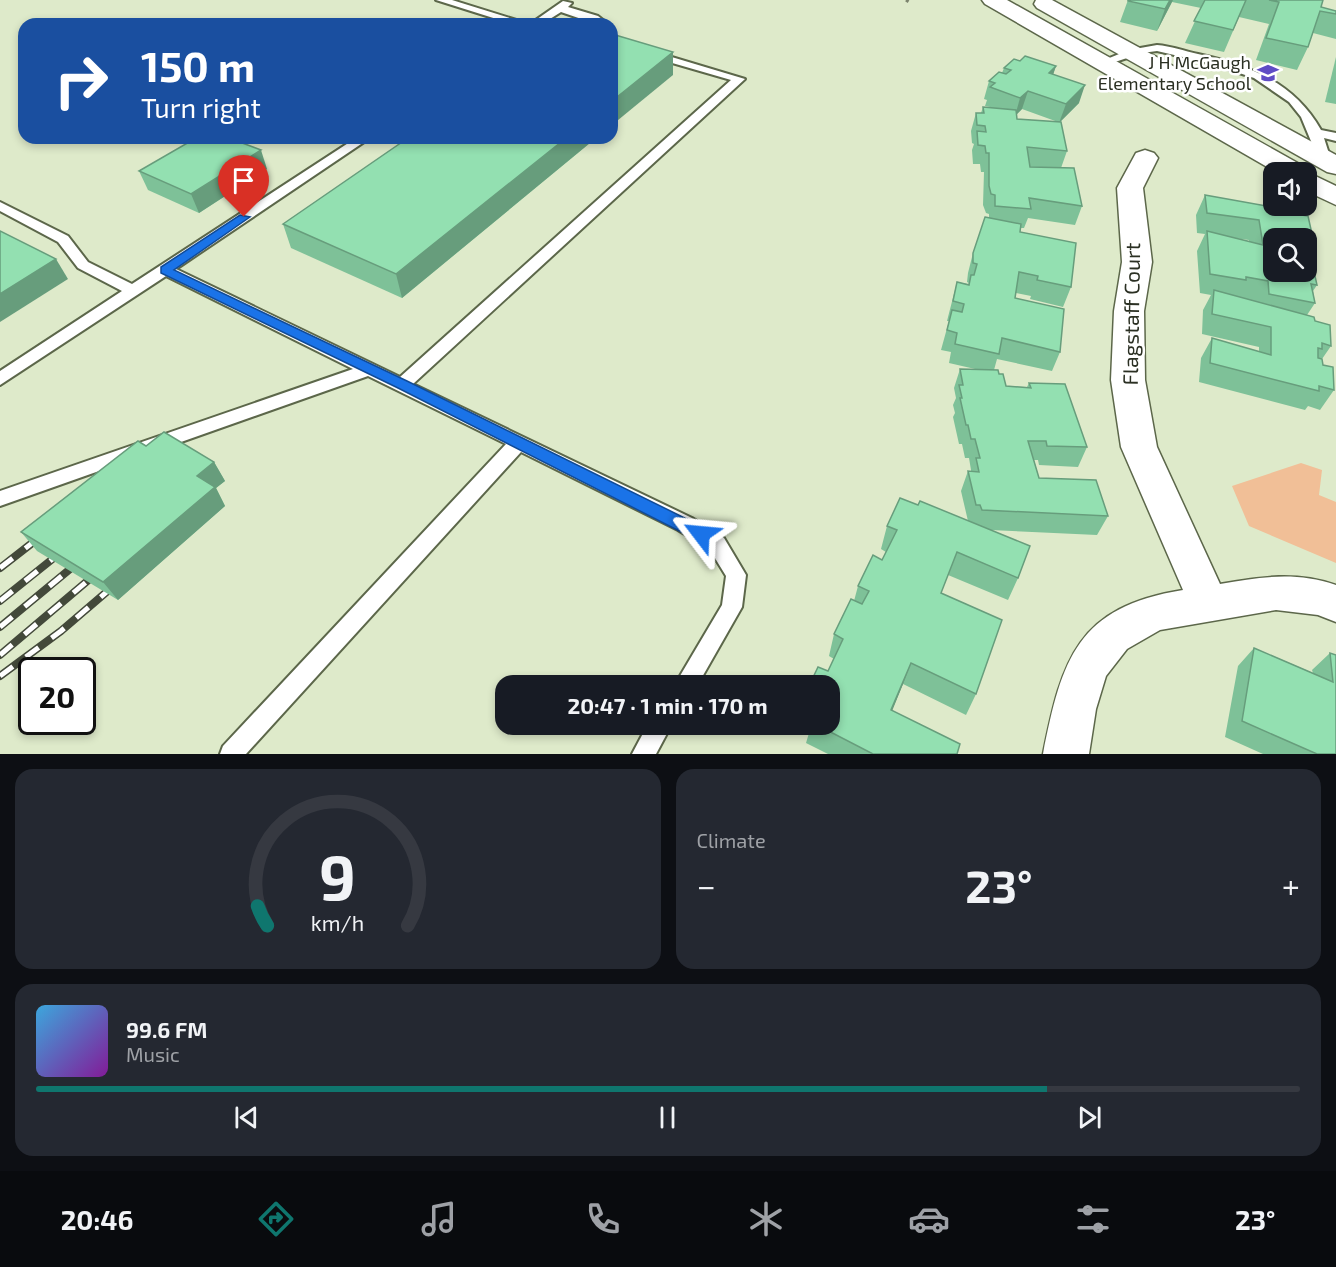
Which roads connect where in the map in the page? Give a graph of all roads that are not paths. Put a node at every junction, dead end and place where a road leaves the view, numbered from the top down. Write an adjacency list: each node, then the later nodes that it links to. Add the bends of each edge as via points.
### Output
1 (441, 0): 6 (lane)
2 (571, 0): 5 (lane)
3 (992, 0): 11 (main road)
4 (1037, 0): 10 (main road)
5 (559, 8): 7 (lane); 8 (lane)
6 (503, 18)
7 (544, 18)
8 (594, 18)
9 (618, 43): 25 (lane, via 739,79)
10 (1133, 53): 11 (lane); 12 (lane, via 1153,48 1259,75 1280,87 1315,125); 17 (main road)
11 (1103, 63): 16 (main road)
12 (1317, 133): 13 (lane); 17 (lane)
13 (1336, 137)
14 (355, 144): 21 (lane)
15 (1145, 158): 28 (main road, Flagstaff Court, via 1130,188 1137,262 1129,311 1128,380 1139,447)
16 (1276, 162)
17 (1331, 163)
18 (1317, 186): 19 (main road)
19 (1336, 197)
20 (0, 206): 22 (lane, via 63,239 84,265)
21 (165, 270): 22 (lane); 23 (lane)
22 (133, 291): 24 (lane)
23 (371, 369): 25 (lane); 27 (lane)
24 (0, 379)
25 (402, 384): 26 (lane)
26 (519, 442): 30 (lane, via 717,544 736,575 732,607); 32 (lane)
27 (0, 499)
28 (1208, 602): 29 (main road, via 1276,592); 34 (main road, via 1152,613 1112,636 1087,666)
29 (1336, 603)
30 (692, 675)
31 (654, 735): 33 (lane)
32 (231, 754)
33 (643, 754)
34 (1066, 754)

